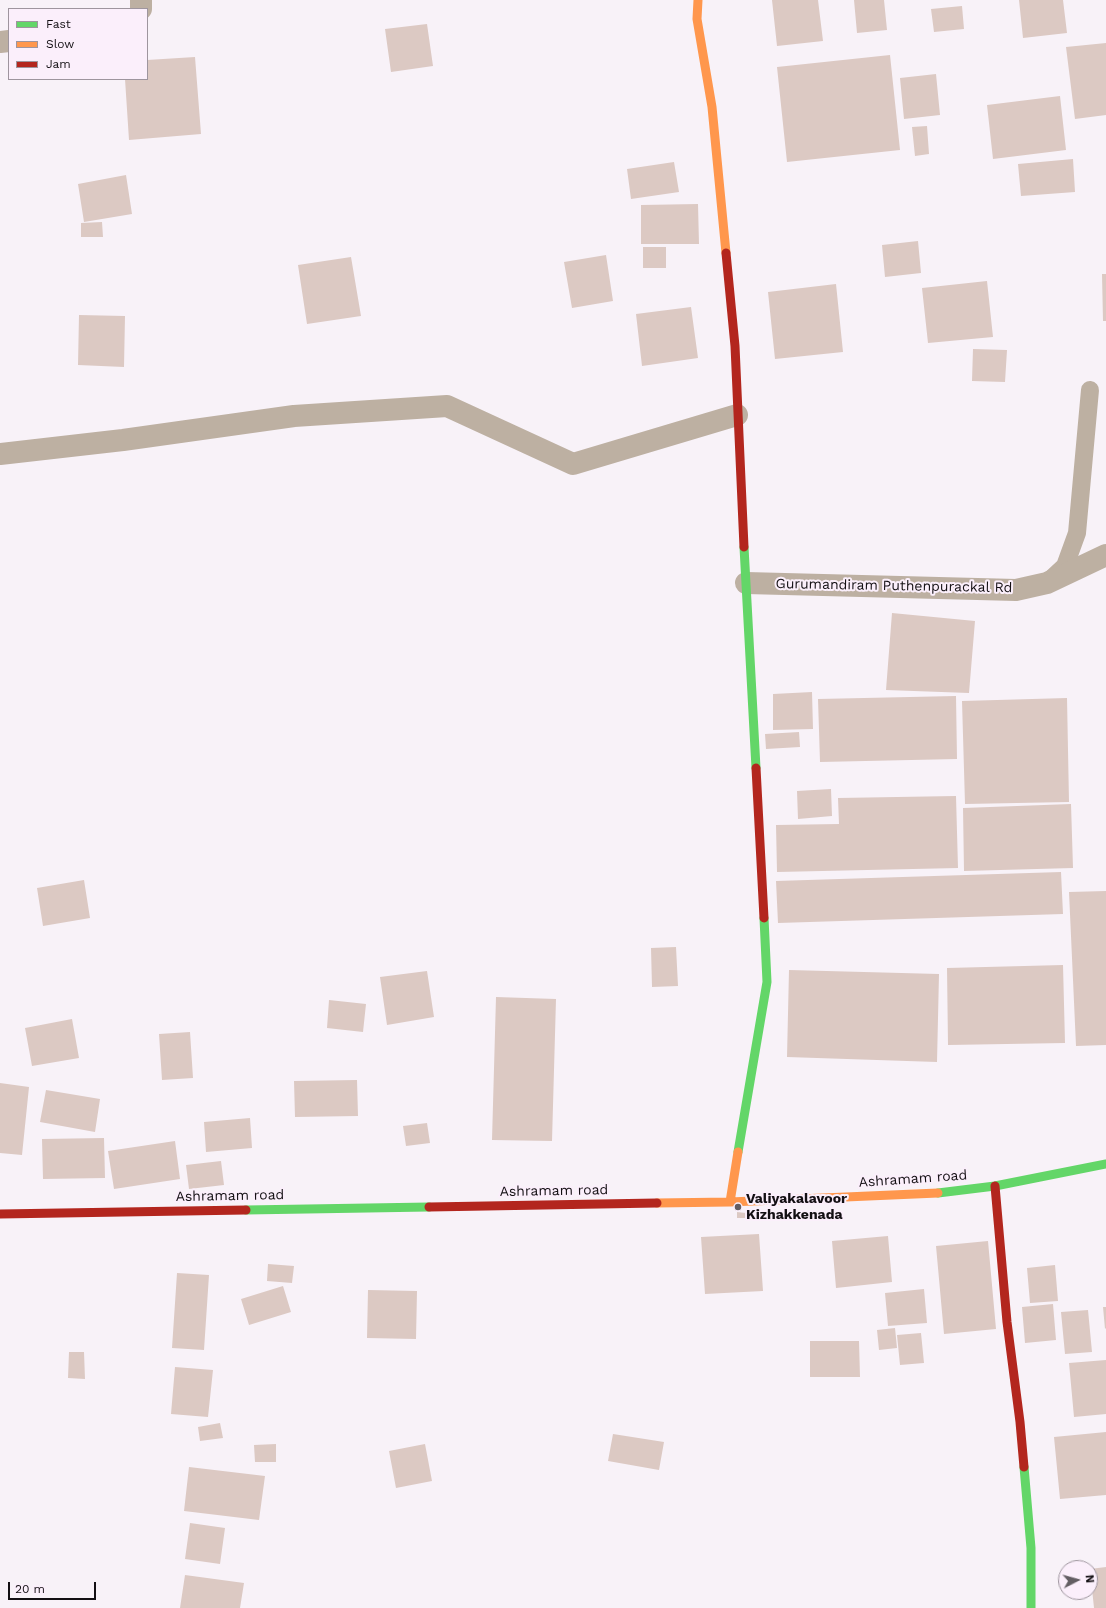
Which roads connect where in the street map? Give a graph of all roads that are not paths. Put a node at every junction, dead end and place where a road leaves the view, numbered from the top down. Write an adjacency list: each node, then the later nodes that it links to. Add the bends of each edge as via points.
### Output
1 (698, 0): 3 (street, via 697,19 712,107 735,346)
2 (1090, 390): 7 (lane, via 1076,533 1065,566)
3 (737, 415): 4 (street, via 573,464 448,406 294,416); 6 (street)
4 (0, 454)
5 (1106, 555): 7 (street, Gurumandiram Puthenpurackal Rd)
6 (746, 582): 7 (street, Gurumandiram Puthenpurackal Rd, via 1016,590); 10 (street, via 766,982)
7 (1047, 582)
8 (1106, 1164): 9 (street, Ashramam road)
9 (995, 1186): 10 (street, Ashramam road, via 941,1193); 12 (street, via 1029,1524)
10 (730, 1202): 11 (street, Ashramam road)
11 (0, 1214)
12 (1031, 1608)

